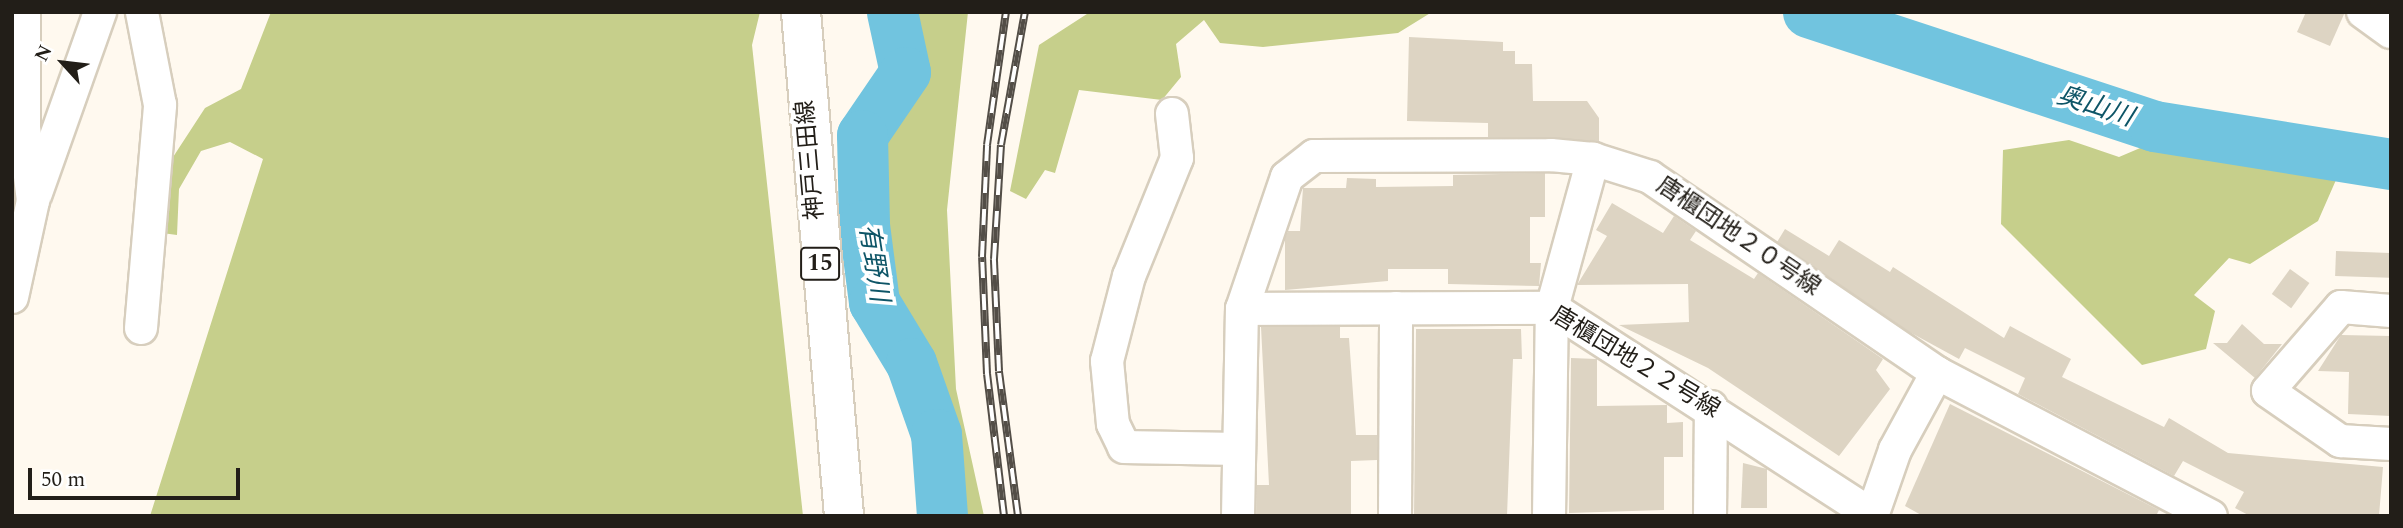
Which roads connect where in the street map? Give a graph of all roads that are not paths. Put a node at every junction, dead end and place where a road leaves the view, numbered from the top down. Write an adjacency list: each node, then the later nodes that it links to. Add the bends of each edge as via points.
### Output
1 (24, 12): 9 (street, via 24,128)
2 (100, 12): 9 (street)
3 (142, 12): 15 (street, via 160,104)
4 (801, 12): 21 (main road, 神戸三田線 / 15)
5 (2363, 12): 6 (street)
6 (2391, 32)
7 (1172, 114): 19 (street, via 1177,158 1129,276 1107,361 1113,424 1124,447)
8 (1593, 159): 12 (street); 13 (street, 唐櫃団地２０号線, via 1314,156 1287,177); 16 (street, 唐櫃団地２０号線, via 1650,177)
9 (33, 201): 10 (street)
10 (12, 297)
11 (1396, 308): 12 (street, 唐櫃団地２２号線); 13 (street, 唐櫃団地２２号線); 23 (street)
12 (1552, 308): 17 (street, 唐櫃団地２２号線); 24 (street)
13 (1242, 309): 19 (street, 唐櫃団地２０号線)
14 (2391, 311): 18 (street, via 2341,307 2268,391 2340,441)
15 (141, 328)
16 (1937, 373): 20 (street, via 1895,450); 26 (street, 唐櫃団地２０号線)
17 (1711, 407): 20 (street, 唐櫃団地２２号線); 25 (street)
18 (2391, 444)
19 (1238, 449): 22 (street, 唐櫃団地２０号線)
20 (1872, 515)
21 (844, 516)
22 (1238, 516)
23 (1395, 516)
24 (1549, 516)
25 (1710, 516)
26 (2211, 516)

